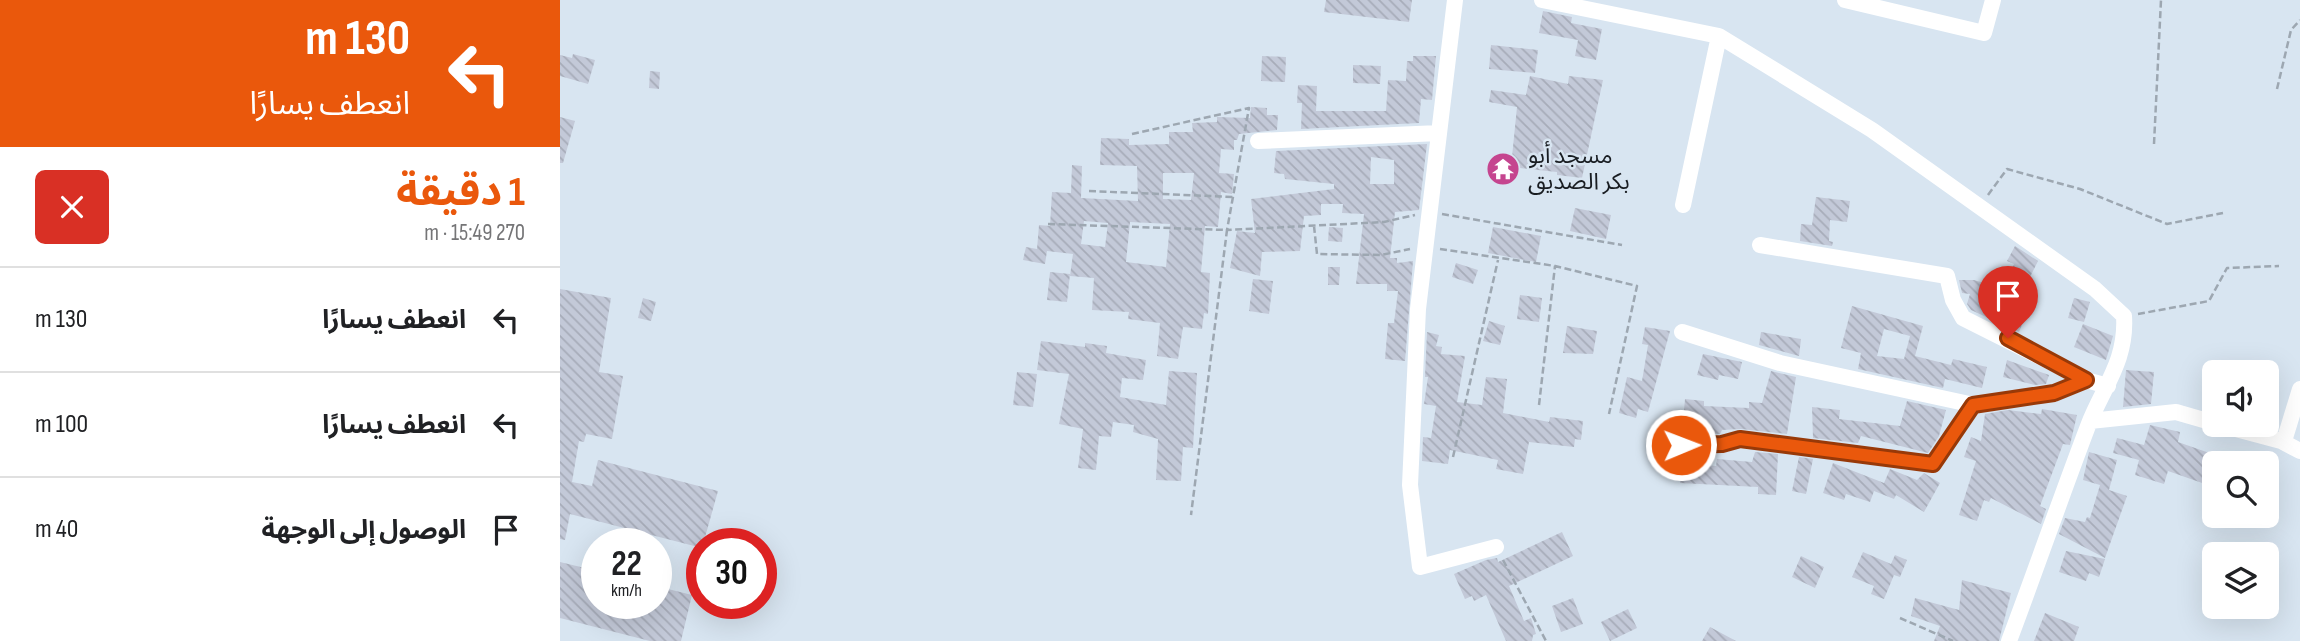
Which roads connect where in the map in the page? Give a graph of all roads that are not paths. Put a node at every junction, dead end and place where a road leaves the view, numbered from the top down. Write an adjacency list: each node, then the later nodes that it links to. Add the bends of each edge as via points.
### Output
1 (1455, 0): 6 (street)
2 (1542, 0): 5 (street)
3 (1845, 0): 4 (street, via 1984,33)
4 (1993, 0)
5 (1719, 36): 8 (street); 12 (street, via 1872,131 2095,289 2124,316 2126,340)
6 (1439, 133): 7 (street); 21 (street, via 1418,309 1410,485 1420,566)
7 (1258, 141)
8 (1683, 205)
9 (1760, 245): 11 (street, via 1947,276 1952,300 1963,318)
10 (1682, 331): 14 (street, via 1780,363)
11 (2086, 380): 12 (street); 14 (street, via 2054,393)
12 (2108, 386): 16 (street)
13 (2300, 389): 18 (street)
14 (1973, 405): 19 (street, via 1933,464 1740,439)
15 (2202, 420): 16 (street, via 2176,412)
16 (2090, 421): 22 (street)
17 (2266, 437): 18 (street)
18 (2281, 441): 20 (street)
19 (1681, 445)
20 (2300, 451)
21 (1496, 547)
22 (2009, 641)

